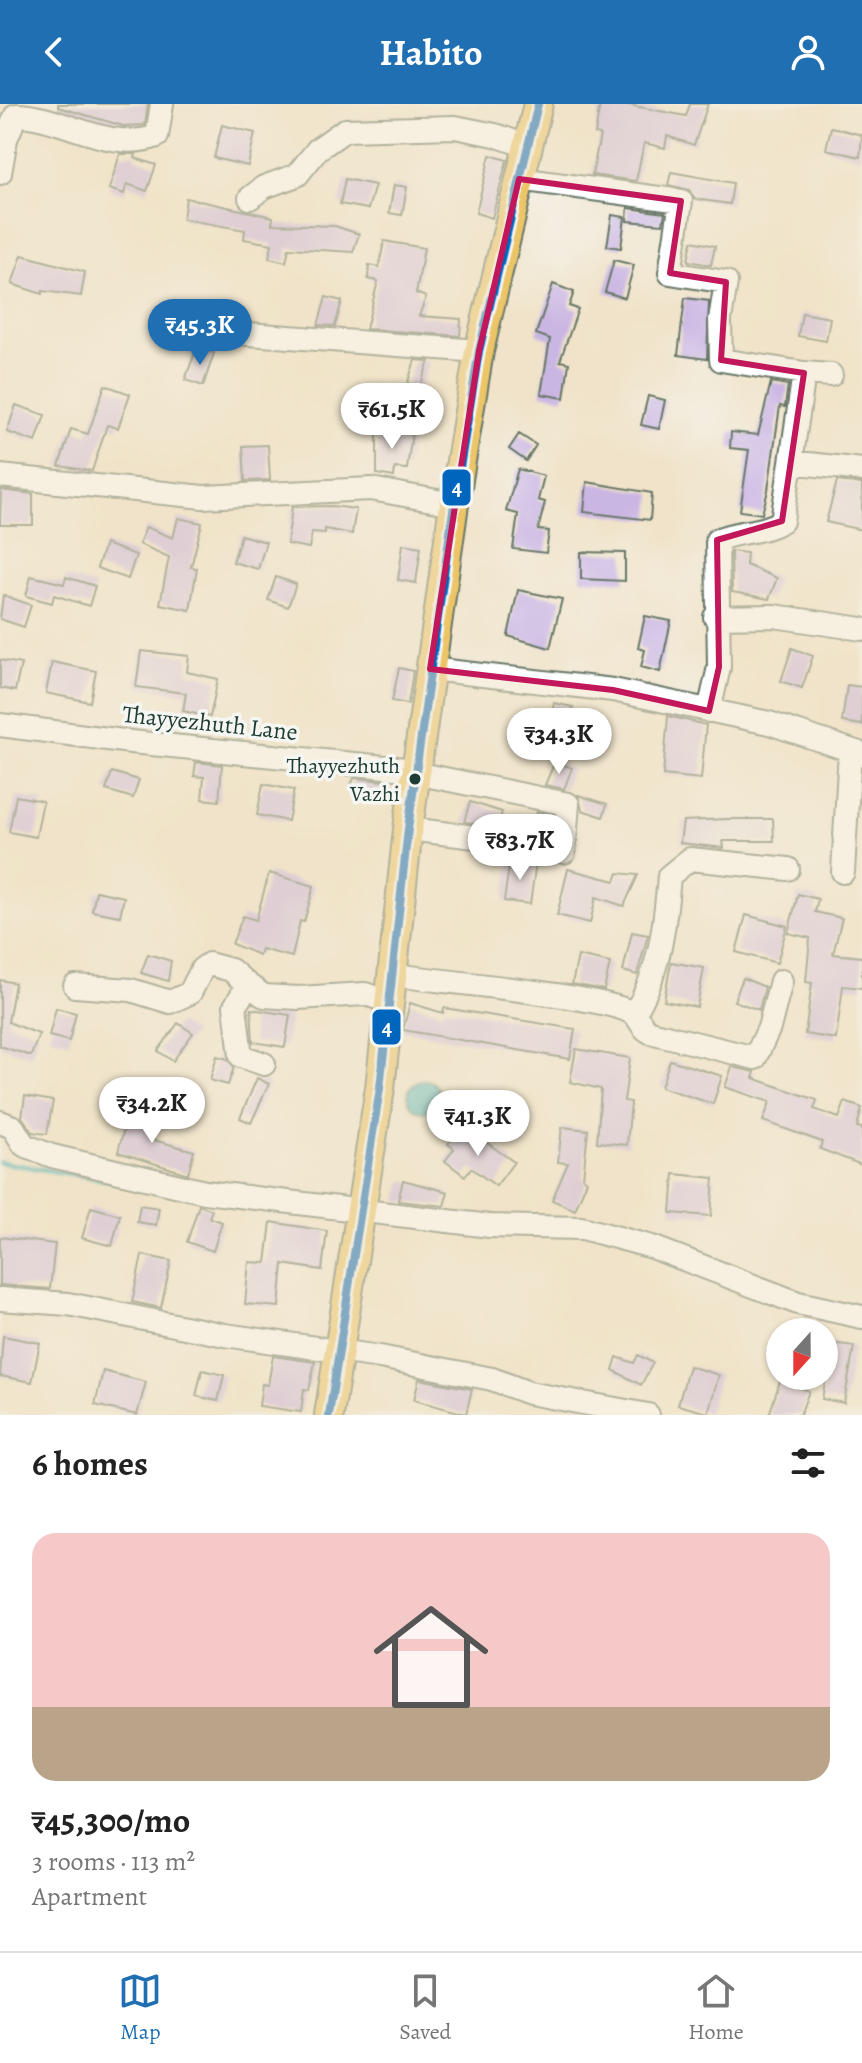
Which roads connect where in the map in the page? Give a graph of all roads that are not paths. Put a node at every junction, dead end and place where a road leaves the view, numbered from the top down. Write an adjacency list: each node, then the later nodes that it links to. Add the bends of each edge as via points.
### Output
1 (162, 104): 4 (street, via 157,136 147,140 83,133 16,115)
2 (538, 104): 3 (main road)
3 (527, 146): 5 (main road); 6 (street, via 455,127 345,130 318,149 297,175)
4 (0, 173)
5 (519, 179): 8 (main road); 9 (street, via 681,201 670,273 726,282 721,360)
6 (250, 198)
7 (179, 329): 8 (street)
8 (479, 351): 14 (main road)
9 (804, 373): 10 (street); 11 (street)
10 (831, 375)
11 (791, 462): 12 (street); 15 (street, via 782,521 769,529 717,540)
12 (862, 470)
13 (0, 476): 14 (street, via 203,497 371,489)
14 (454, 504): 17 (main road)
15 (715, 617): 16 (street, via 774,616); 18 (street, via 719,667)
16 (862, 629)
17 (430, 669): 18 (street, via 613,690); 21 (main road)
18 (709, 711): 20 (street, via 769,723)
19 (0, 725): 21 (street, Thayyezhuth Lane)
20 (856, 752): 26 (street)
21 (415, 771): 22 (main road); 24 (street, Thayyezhuth Lane, via 568,804)
22 (408, 829): 23 (street); 30 (main road)
23 (484, 838)
24 (564, 852)
25 (788, 869): 31 (street, via 690,859 669,876 649,989)
26 (843, 872)
27 (781, 981): 31 (street, via 755,1058 650,1032)
28 (248, 985): 29 (street, via 231,970 209,964 190,993 170,1002 131,990); 30 (street, via 264,996 298,998); 32 (street, via 235,1006 241,1056)
29 (75, 986)
30 (392, 989): 31 (street, via 587,1001); 34 (main road)
31 (634, 1014)
32 (264, 1064)
33 (0, 1122): 34 (street, via 13,1127 24,1145 118,1173 205,1192)
34 (359, 1208): 36 (street, via 490,1226 582,1228 652,1247 798,1303); 37 (main road)
35 (0, 1299): 37 (street, via 68,1304)
36 (862, 1317)
37 (339, 1352): 38 (main road); 39 (street, via 492,1379 529,1393)
38 (329, 1415)
39 (648, 1415)

